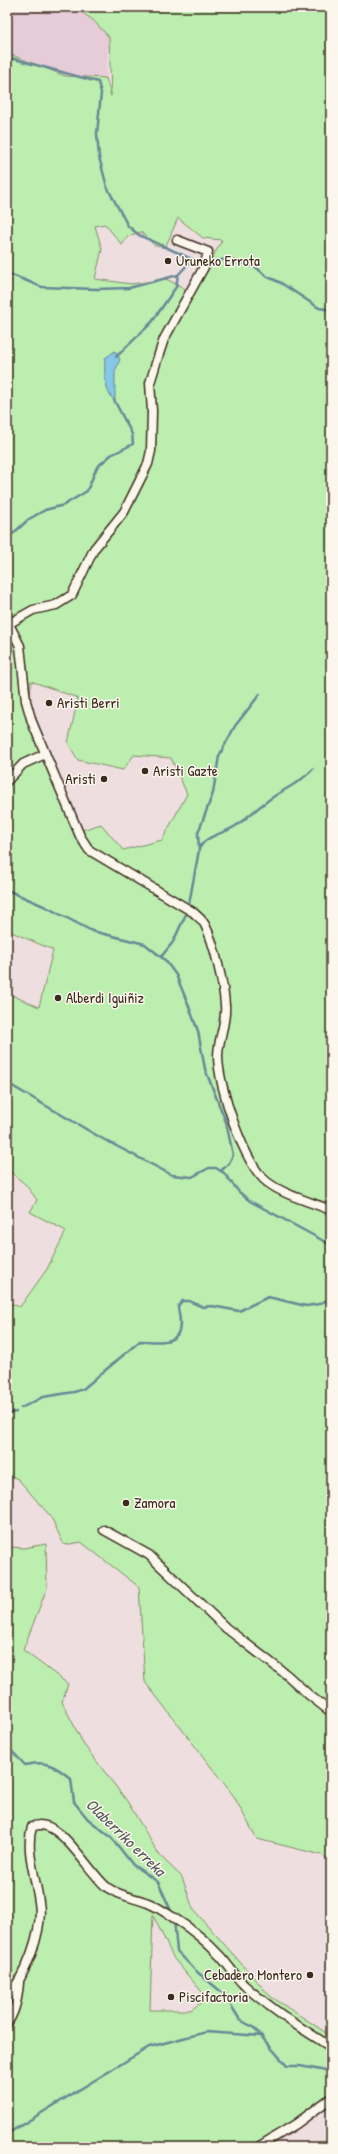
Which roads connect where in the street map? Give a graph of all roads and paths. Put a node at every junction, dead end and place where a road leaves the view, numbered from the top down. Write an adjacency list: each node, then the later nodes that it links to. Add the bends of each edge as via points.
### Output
1 (177, 240): 2 (street, via 208,252 204,267 164,339 150,383 152,411 151,451 148,464 124,512 94,549 72,595 56,605 33,610)
2 (8, 621): 3 (street, via 20,646 26,701)
3 (45, 754): 4 (street, via 23,764); 5 (street, via 80,836 89,850 193,912 205,925 226,1006 218,1056 222,1079 233,1122 250,1162 266,1181 277,1188)
4 (7, 781)
5 (331, 1210)
6 (104, 1530): 7 (street, via 149,1555 226,1628 288,1675)
7 (331, 1712)
8 (19, 1980): 9 (street); 10 (street, via 18,1996 12,2017); 11 (street, via 40,1926 40,1902 30,1835 32,1826 37,1824 49,1827 65,1838 77,1850 92,1874 108,1888 148,1903 177,1919 201,1938 243,1984 267,2004 288,2021)
9 (7, 1998)
10 (7, 2023)
11 (331, 2047)
12 (331, 2098): 13 (street, via 296,2124)
13 (258, 2147)

